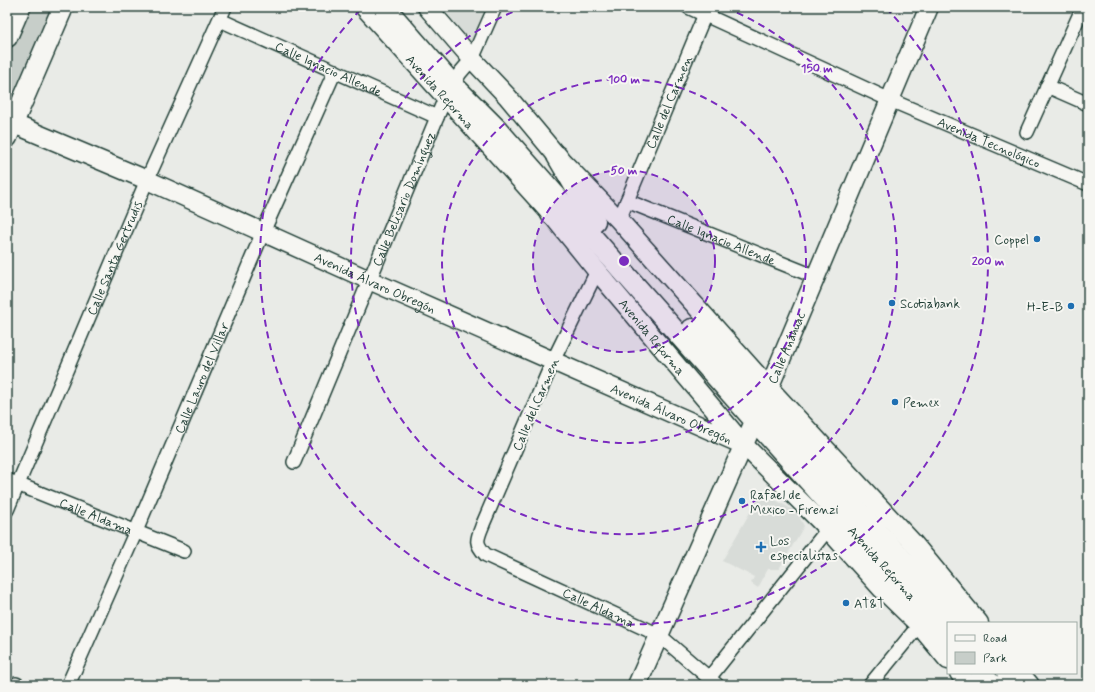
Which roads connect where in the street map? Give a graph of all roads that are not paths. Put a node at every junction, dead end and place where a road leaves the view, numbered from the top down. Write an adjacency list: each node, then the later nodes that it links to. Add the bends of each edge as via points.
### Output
1 (20, 7): 14 (main road)
2 (63, 7): 21 (main road)
3 (225, 7): 13 (street, Calle Santa Gertrudis)
4 (364, 7): 16 (street, Avenida Reforma)
5 (385, 7): 16 (main road, Avenida Reforma)
6 (404, 7): 16 (main road, Avenida Reforma)
7 (427, 7): 16 (street, Avenida Reforma)
8 (495, 7): 16 (street, Calle Belisario Domínguez)
9 (688, 7): 12 (street, Avenida Tecnológico)
10 (929, 7): 18 (street, Calle Anáhuac)
11 (1083, 7): 17 (street)
12 (707, 11): 18 (street, Avenida Tecnológico); 26 (street, Calle del Carmen)
13 (220, 20): 15 (street, Calle Ignacio Allende); 24 (street, Calle Santa Gertrudis)
14 (7, 37)
15 (335, 71): 20 (street, Calle Ignacio Allende); 30 (street, Calle Lauro del Villar)
16 (458, 79): 20 (street, Calle Belisario Domínguez); 23 (street, Avenida Reforma, via 507,96); 27 (street, Avenida Reforma); 29 (main road, Avenida Reforma, via 542,165)
17 (1047, 86): 19 (street); 22 (street)
18 (890, 100): 25 (street, Avenida Tecnológico); 32 (street, Calle Anáhuac)
19 (1088, 104)
20 (437, 117): 33 (street, Calle Belisario Domínguez)
21 (9, 127): 24 (street, Avenida Álvaro Obregón)
22 (1027, 132)
23 (557, 156): 28 (street, Avenida Reforma); 29 (main road)
24 (147, 180): 30 (street, Avenida Álvaro Obregón); 38 (street, Calle Santa Gertrudis)
25 (1088, 184)
26 (627, 201): 28 (street, Calle del Carmen); 32 (street, Calle Ignacio Allende)
27 (551, 214): 29 (main road); 31 (street, Avenida Reforma)
28 (619, 220): 35 (street, Avenida Reforma)
29 (593, 229): 35 (main road, Avenida Reforma)
30 (263, 232): 33 (street, Avenida Álvaro Obregón); 41 (street, Calle Lauro del Villar)
31 (597, 271): 34 (street, Calle del Carmen); 36 (street, Avenida Reforma)
32 (816, 277): 35 (street, Calle Anáhuac)
33 (369, 280): 34 (street, Avenida Álvaro Obregón); 37 (street, Calle Belisario Domínguez)
34 (553, 361): 36 (street, Avenida Álvaro Obregón); 42 (street, Calle del Carmen)
35 (761, 405): 36 (street, Calle Anáhuac); 44 (main road, Avenida Reforma); 45 (main road, Avenida Reforma); 46 (street, Avenida Reforma, via 914,544)
36 (744, 445): 40 (street, Avenida Reforma); 48 (street, Calle Anáhuac)
37 (294, 462)
38 (12, 483): 39 (street, Calle Santa Gertrudis); 41 (street, Calle Aldama)
39 (7, 510)
40 (828, 529): 47 (street, Avenida Reforma, via 881,588); 55 (street)
41 (136, 531): 43 (street, Calle Aldama); 56 (street, Calle Lauro del Villar)
42 (478, 538): 48 (street, Calle Aldama, via 479,548 486,555)
43 (184, 551)
44 (903, 586): 47 (main road, via 918,615); 49 (main road, Avenida Reforma)
45 (960, 622)
46 (978, 622)
47 (919, 625): 50 (street, Avenida Reforma); 58 (street)
48 (659, 635): 55 (street, Calle Aldama); 57 (street, Calle Anáhuac)
49 (947, 635)
50 (947, 659)
51 (960, 674): 59 (street)
52 (982, 674): 60 (main road)
53 (1008, 674): 61 (main road)
54 (1021, 674): 62 (street)
55 (713, 681)
56 (68, 685)
57 (637, 685)
58 (870, 685)
59 (969, 685)
60 (992, 685)
61 (1018, 685)
62 (1030, 685)

